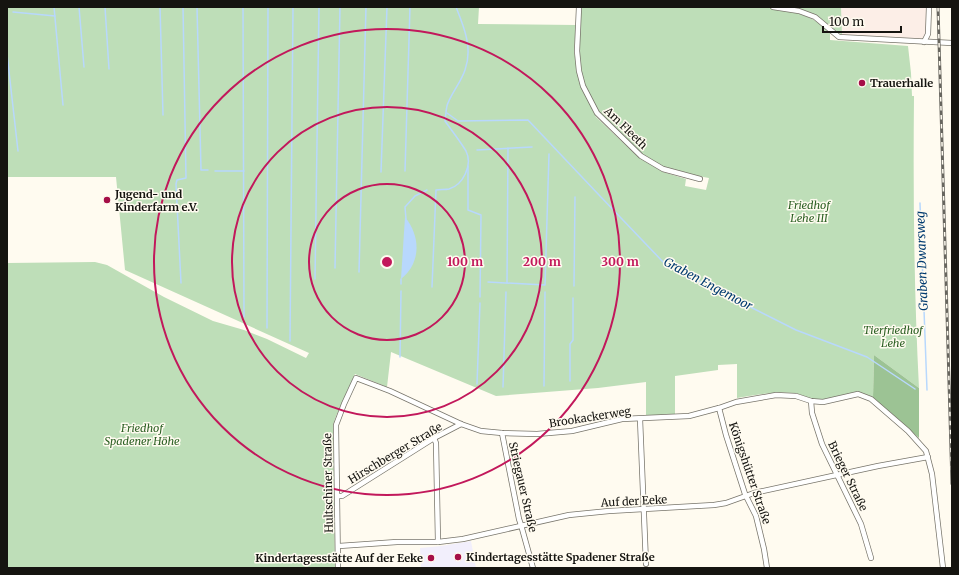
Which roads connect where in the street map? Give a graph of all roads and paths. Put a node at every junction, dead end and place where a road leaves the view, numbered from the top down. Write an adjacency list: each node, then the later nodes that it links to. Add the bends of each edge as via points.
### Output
1 (579, 7): 6 (street, Am Fleeth, via 579,71 583,86 598,113 641,156 663,169)
2 (773, 7): 4 (street, via 799,11 815,17 839,37)
3 (929, 7): 4 (street, via 928,34)
4 (924, 42): 5 (street)
5 (952, 43)
6 (700, 179)
7 (356, 378): 11 (street, Brookackerweg, via 390,390); 16 (street, Hultschiner Straße, via 336,425)
8 (811, 401): 9 (street, Brookackerweg, via 796,396 776,395 742,400); 14 (street, Brookackerweg, via 823,402 858,394 865,395 908,431 926,451); 15 (street, Brieger Straße, via 812,413 822,444)
9 (719, 408): 10 (street, Brookackerweg, via 689,416); 17 (street, Königshütter Straße)
10 (640, 418): 12 (street, Brookackerweg, via 622,419 572,431); 18 (street)
11 (461, 424): 12 (street, Brookackerweg); 13 (street, Hirschberger Straße)
12 (502, 433): 19 (street, Striegauer Straße)
13 (434, 438): 16 (street, Hirschberger Straße, via 342,496); 20 (street)
14 (928, 457): 15 (street, Auf der Eeke); 27 (street)
15 (837, 475): 17 (street, Auf der Eeke, via 754,493); 22 (street, Brieger Straße, via 852,502)
16 (338, 496): 21 (street, Hultschiner Straße)
17 (746, 497): 18 (street, Auf der Eeke, via 714,505); 26 (street, Königshütter Straße, via 756,516)
18 (643, 509): 19 (street, Auf der Eeke, via 569,515); 23 (street)
19 (522, 525): 20 (street, Auf der Eeke, via 463,539); 25 (street, Striegauer Straße)
20 (438, 542): 21 (street, Auf der Eeke)
21 (338, 546): 24 (street, Hultschiner Straße)
22 (871, 558)
23 (646, 564)
24 (338, 568)
25 (533, 568)
26 (767, 568)
27 (943, 568)

